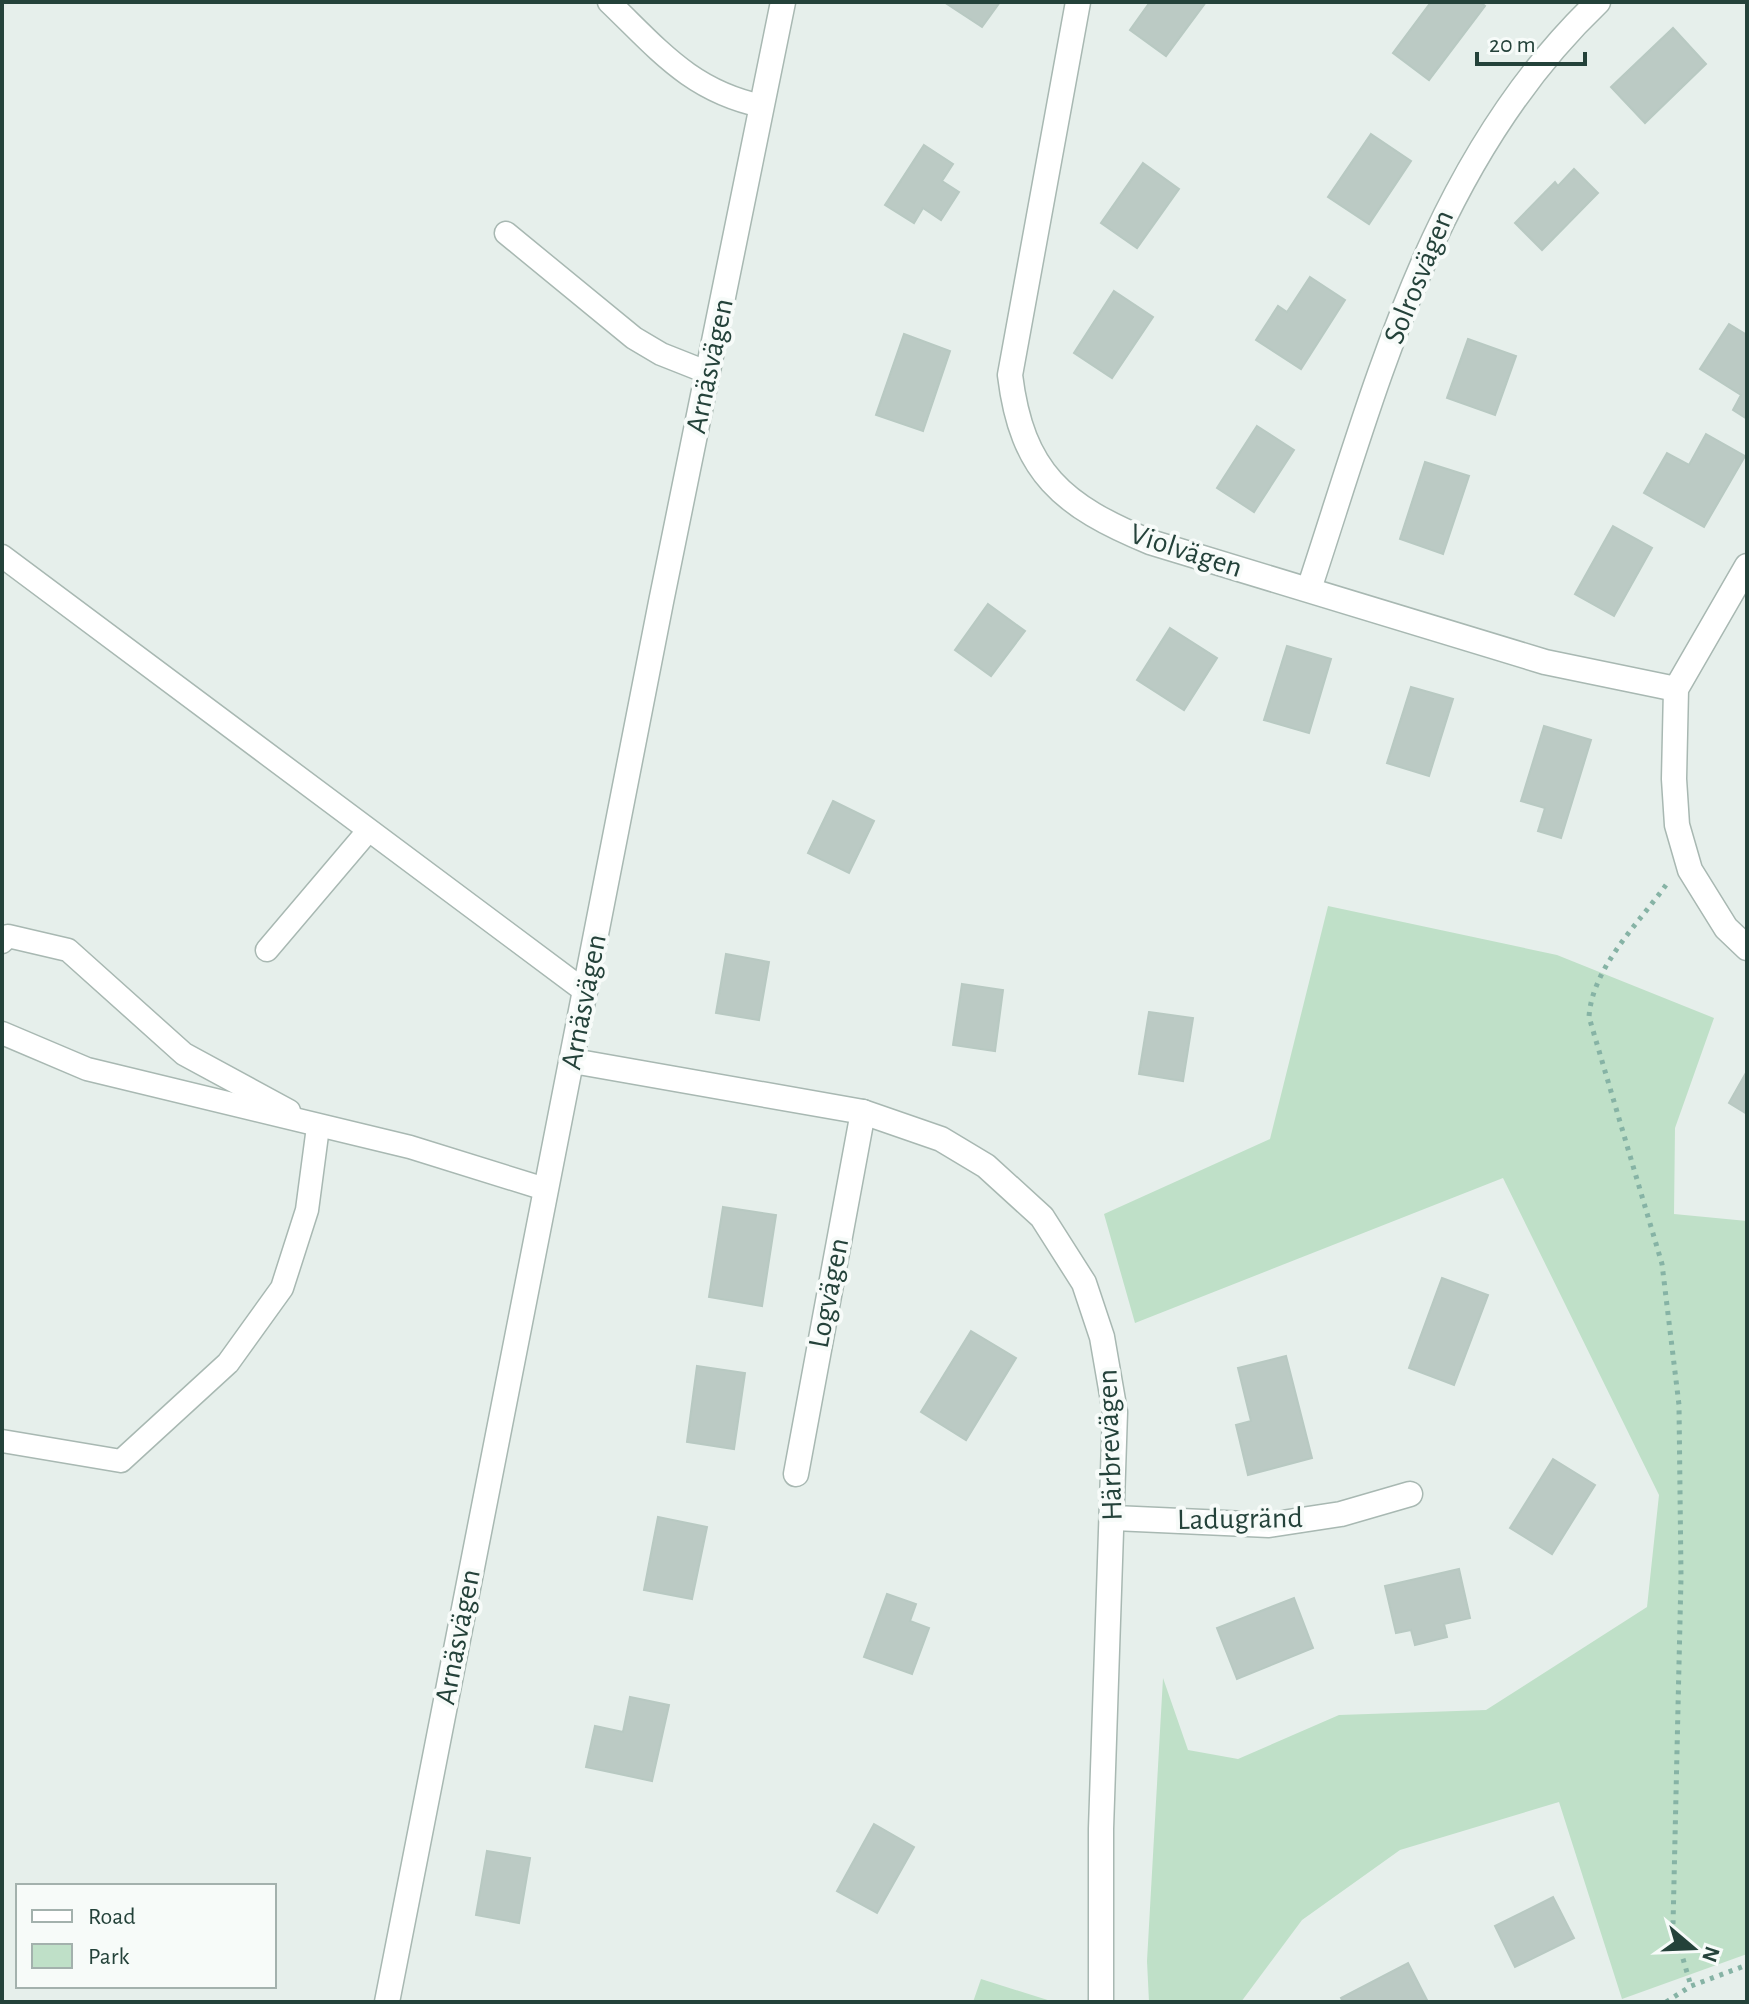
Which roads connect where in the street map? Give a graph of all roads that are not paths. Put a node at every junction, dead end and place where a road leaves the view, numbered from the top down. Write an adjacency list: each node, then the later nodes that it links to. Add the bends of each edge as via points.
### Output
1 (609, 2): 5 (lane, via 681,73 733,100)
2 (783, 2): 5 (street, Arnäsvägen)
3 (1078, 2): 10 (street, Violvägen, via 1010,375 1026,448 1048,480 1089,514 1116,528)
4 (1598, 2): 10 (street, Solrosvägen, via 1527,83 1443,214 1402,311)
5 (762, 106): 7 (street, Arnäsvägen)
6 (506, 233): 7 (lane, via 634,338)
7 (709, 373): 16 (street, Arnäsvägen)
8 (2, 556): 12 (lane)
9 (1747, 566): 11 (street)
10 (1309, 589): 11 (street, Violvägen, via 1545,662)
11 (1676, 689): 14 (street, via 1677,825 1708,903)
12 (368, 831): 15 (lane); 16 (lane)
13 (2, 942): 20 (lane, via 8,936 68,950 184,1054)
14 (1747, 948)
15 (267, 950)
16 (586, 992): 18 (street, Arnäsvägen)
17 (2, 1033): 20 (lane, via 87,1069)
18 (573, 1061): 19 (street, Härbrevägen); 21 (street, Arnäsvägen)
19 (863, 1112): 23 (street, Logvägen); 25 (street, Härbrevägen, via 941,1139 986,1166 1042,1217 1068,1256 1084,1283 1111,1373)
20 (318, 1127): 21 (lane, via 410,1147); 22 (lane, via 307,1210 282,1288 228,1363 121,1461)
21 (545, 1189): 26 (street, Arnäsvägen)
22 (2, 1441)
23 (796, 1474)
24 (1410, 1494): 25 (street, Ladugränd, via 1341,1514 1269,1525)
25 (1114, 1518): 27 (street, Härbrevägen, via 1101,1829)
26 (387, 2002)
27 (1101, 2002)

